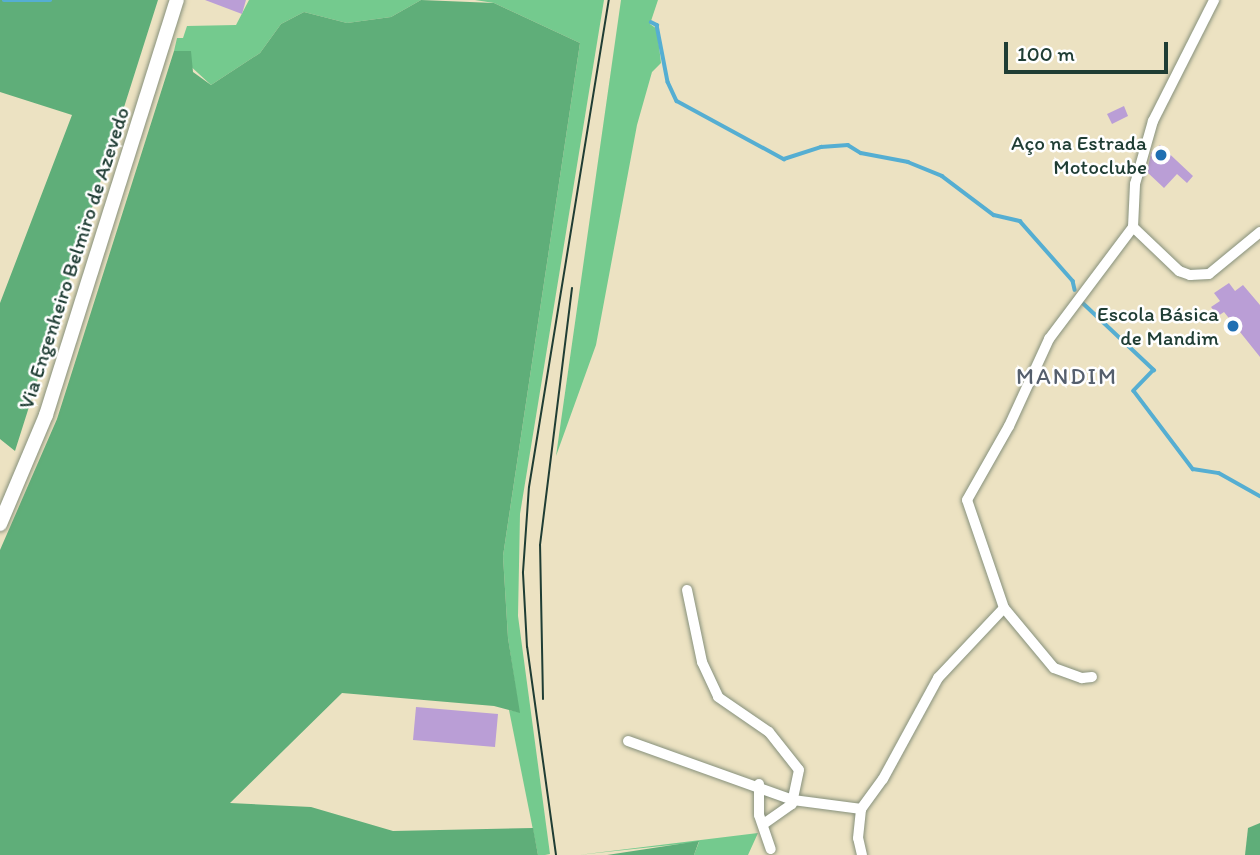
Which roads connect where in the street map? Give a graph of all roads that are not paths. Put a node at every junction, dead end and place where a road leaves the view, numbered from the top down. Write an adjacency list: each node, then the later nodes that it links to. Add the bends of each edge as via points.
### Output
1 (177, 0): 5 (main road, Via Engenheiro Belmiro de Azevedo, via 46,415)
2 (1214, 0): 3 (street, via 1153,121 1135,184)
3 (1133, 227): 4 (street, via 1179,271 1190,275 1209,274); 7 (street, via 1049,339 1009,426 967,500)
4 (1260, 232)
5 (0, 524)
6 (687, 590): 11 (street, via 702,662 718,697 769,732 799,770)
7 (1004, 608): 8 (street, via 1054,668); 12 (street, via 938,678 883,779)
8 (1092, 677)
9 (628, 741): 10 (street)
10 (759, 785): 11 (street); 13 (street)
11 (793, 800): 12 (street); 13 (street)
12 (861, 809): 15 (street, via 858,838)
13 (763, 824): 14 (street)
14 (771, 849)
15 (862, 855)

